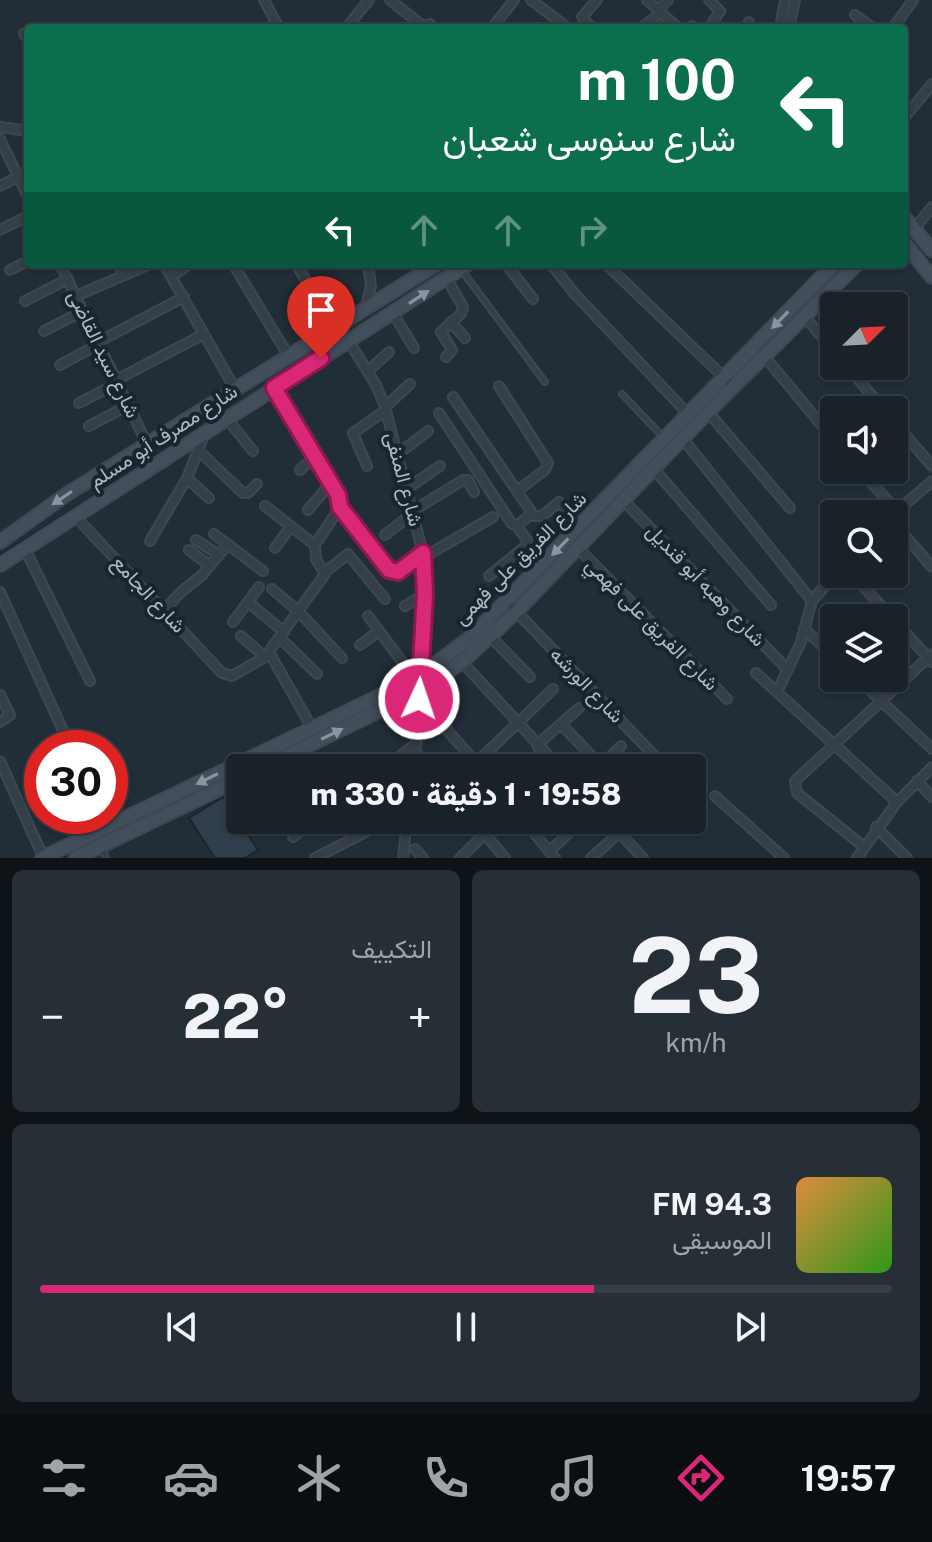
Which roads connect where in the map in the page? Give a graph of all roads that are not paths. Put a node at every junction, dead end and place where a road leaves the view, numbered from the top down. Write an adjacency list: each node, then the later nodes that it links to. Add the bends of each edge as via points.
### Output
1 (264, 0): 15 (street)
2 (369, 0): 16 (street)
3 (390, 0): 17 (street)
4 (531, 0): 19 (street)
5 (597, 0): 20 (street, via 582,17)
6 (647, 0): 13 (street)
7 (668, 0): 13 (street)
8 (709, 0): 23 (street, via 720,11)
9 (795, 0): 25 (street)
10 (511, 1): 18 (street)
11 (909, 1): 27 (street)
12 (783, 2): 24 (street)
13 (660, 12): 21 (street); 22 (street)
14 (855, 15): 26 (street)
15 (277, 24)
16 (349, 24)
17 (420, 24)
18 (499, 24)
19 (563, 24)
20 (587, 24)
21 (646, 24)
22 (674, 24)
23 (712, 24)
24 (780, 24)
25 (790, 24)
26 (867, 24)
27 (895, 24)
28 (932, 84): 29 (street)
29 (908, 113)
30 (0, 127): 31 (street)
31 (24, 130)
32 (0, 139): 33 (street)
33 (18, 177): 34 (street); 35 (street)
34 (0, 186)
35 (24, 189)
36 (932, 207): 39 (street)
37 (24, 218): 40 (street)
38 (908, 222): 39 (street)
39 (914, 229): 42 (street)
40 (0, 230)
41 (908, 248): 63 (street)
42 (932, 250)
43 (24, 263): 60 (street)
44 (62, 268): 64 (street, شارع سيد القاضى)
45 (121, 268): 61 (street)
46 (141, 268): 61 (street)
47 (167, 268): 62 (street)
48 (184, 268): 62 (street)
49 (235, 268): 85 (street)
50 (299, 268): 76 (street, شارع المنفى)
51 (369, 268): 71 (street, via 371,286)
52 (430, 268): 68 (street, شارع مصرف أبو مسلم)
53 (464, 268): 65 (street, شارع مصرف أبو مسلم)
54 (466, 268): 92 (lane)
55 (509, 268): 69 (street)
56 (554, 268): 106 (street)
57 (610, 268): 93 (street)
58 (830, 268): 93 (street, شارع الفريق على فهمى, one-way to 93)
59 (853, 268): 74 (street, شارع الفريق على فهمى)
60 (10, 270)
61 (124, 275): 66 (street)
62 (172, 276): 67 (street)
63 (932, 277)
64 (68, 279): 66 (street, شارع سيد القاضى); 70 (street)
65 (447, 279): 73 (street, شارع مصرف أبو مسلم, one-way to 65); 75 (street, via 463,307)
66 (76, 296): 72 (street, شارع سيد القاضى)
67 (184, 297): 78 (street); 82 (street)
68 (380, 299): 71 (street, شارع مصرف أبو مسلم); 73 (street)
69 (533, 299)
70 (25, 301)
71 (365, 307): 76 (street, شارع مصرف أبو مسلم)
72 (83, 311): 77 (street); 82 (street, شارع سيد القاضى)
73 (391, 314): 81 (street, شارع مصرف أبو مسلم); 83 (street)
74 (805, 317): 79 (street); 87 (street, شارع الفريق على فهمى)
75 (451, 322): 80 (street); 86 (street, via 441,332 452,350)
76 (333, 326): 81 (street, شارع المنفى); 85 (street, شارع مصرف أبو مسلم)
77 (44, 331)
78 (204, 334): 91 (street); 97 (street)
79 (820, 335)
80 (465, 338)
81 (346, 342): 89 (street, شارع المنفى); 96 (street, شارع مصرف أبو مسلم)
82 (98, 343): 88 (street); 91 (street, شارع سيد القاضى)
83 (414, 348)
84 (389, 352): 89 (street)
85 (288, 355): 97 (street, شارع مصرف أبو مسلم)
86 (446, 357)
87 (765, 357): 93 (street, شارع الفريق على فهمى); 108 (street)
88 (60, 365)
89 (368, 371): 103 (street, شارع المنفى)
90 (859, 380): 99 (street)
91 (117, 382): 101 (street); 102 (street, شارع سيد القاضى)
92 (545, 382)
93 (729, 383): 104 (street, شارع الفريق على فهمى); 106 (street, شارع الفريق على فهمى)
94 (410, 384): 103 (street)
95 (499, 386): 131 (street, via 548,463)
96 (274, 388): 107 (street, شارع مصرف أبو مسلم); 119 (street)
97 (235, 389): 115 (street, شارع مصرف أبو مسلم)
98 (622, 394): 113 (lane)
99 (872, 396)
100 (453, 397): 131 (street)
101 (79, 403)
102 (129, 405): 109 (street); 115 (street, شارع سيد القاضى)
103 (386, 408): 118 (street, شارع المنفى); 120 (street, via 353,433)
104 (708, 412): 114 (street, شارع الفريق على فهمى); 139 (street)
105 (439, 413): 147 (street)
106 (688, 414): 113 (street, شارع الفريق على فهمى)
107 (227, 419): 111 (street, شارع مصرف أبو مسلم); 117 (street)
108 (820, 423)
109 (89, 426)
110 (428, 431): 118 (street)
111 (205, 432): 116 (street); 143 (street, شارع مصرف أبو مسلم)
112 (908, 438): 122 (street)
113 (665, 439): 145 (street, شارع الفريق على فهمى)
114 (683, 439): 123 (street, شارع الفريق على فهمى); 176 (street)
115 (147, 444): 154 (street, شارع مصرف أبو مسلم, one-way to 154)
116 (199, 451): 125 (street); 128 (street, via 241,491 248,493)
117 (253, 451)
118 (398, 454): 130 (street, شارع المنفى)
119 (315, 456): 124 (street); 127 (street)
120 (367, 466)
121 (440, 466): 130 (street)
122 (932, 466)
123 (654, 469): 135 (street, شارع الفريق على فهمى); 179 (street)
124 (300, 470)
125 (187, 478): 133 (street); 153 (street)
126 (932, 481): 136 (street)
127 (331, 483): 138 (street); 140 (street)
128 (257, 484)
129 (871, 484): 134 (street)
130 (408, 488): 141 (street, شارع المنفى)
131 (517, 491): 142 (street)
132 (474, 492): 141 (street, via 463,480)
133 (209, 498)
134 (884, 500)
135 (624, 501): 150 (street, شارع الفريق على فهمى); 198 (street, شارع وهبه أبو قنديل)
136 (908, 502)
137 (265, 506): 146 (street)
138 (340, 507): 156 (street); 162 (street, via 392,572)
139 (790, 508)
140 (308, 510)
141 (414, 511): 149 (street); 162 (street, شارع المنفى)
142 (532, 513): 145 (street, via 538,518 562,503); 147 (street)
143 (75, 516): 159 (street, شارع مصرف أبو مسلم); 182 (street, شارع الجامع)
144 (493, 517): 162 (street)
145 (581, 525): 150 (street); 181 (street, شارع الفريق على فهمى, one-way to 181)
146 (291, 526): 156 (street); 157 (street)
147 (517, 526): 168 (street, via 527,545)
148 (214, 534): 155 (street)
149 (385, 535)
150 (591, 535): 158 (street, شارع الفريق على فهمى)
151 (908, 539): 165 (street)
152 (196, 540): 161 (street)
153 (150, 541)
154 (0, 542)
155 (228, 544): 161 (street); 166 (street)
156 (315, 545): 167 (street)
157 (275, 548)
158 (578, 548): 181 (street, شارع الفريق على فهمى); 208 (street, شارع الفريق على فهمي)
159 (25, 549): 163 (street, شارع مصرف أبو مسلم); 202 (street)
160 (189, 550): 164 (street)
161 (219, 555): 164 (street)
162 (423, 555): 174 (street, شارع المنفى)
163 (0, 565)
164 (210, 566): 182 (street)
165 (932, 567)
166 (263, 571)
167 (325, 572): 175 (street, via 348,554); 183 (street)
168 (489, 576)
169 (259, 587): 177 (street)
170 (823, 588): 176 (street)
171 (865, 588): 178 (street)
172 (272, 589): 183 (street)
173 (0, 592): 215 (street)
174 (425, 594): 180 (street); 203 (street, شارع المنفى)
175 (385, 599)
176 (812, 601): 186 (street)
177 (248, 602): 185 (street); 189 (street)
178 (879, 604)
179 (771, 605)
180 (405, 606)
181 (512, 606): 191 (street, شارع الفريق على فهمى); 203 (street, شارع الفريق على فهمى); 231 (street, شارع الورشه)
182 (164, 610): 194 (street, شارع الجامع, via 222,673 232,676)
183 (299, 612): 189 (street); 195 (street)
184 (368, 616): 187 (street)
185 (233, 622)
186 (804, 629): 192 (street); 198 (street)
187 (379, 631): 193 (street); 203 (street)
188 (908, 634): 196 (street)
189 (282, 635): 194 (street); 200 (street)
190 (241, 636): 194 (street)
191 (491, 637): 197 (street, شارع الفريق على فهمى); 201 (street)
192 (820, 643)
193 (360, 645)
194 (267, 654): 214 (street)
195 (342, 658)
196 (931, 658): 209 (street)
197 (462, 662): 203 (street, شارع الفريق على فهمى); 212 (street)
198 (788, 670): 205 (street)
199 (756, 673): 205 (street)
200 (317, 674)
201 (530, 677)
202 (90, 681)
203 (419, 686): 214 (street, شارع الفريق على فهمى); 219 (street, شارع المنفى); 221 (street, شارع الفريق على فهمى, one-way to 203); 225 (street)
204 (553, 689): 212 (street)
205 (777, 692): 216 (street)
206 (872, 692): 209 (street)
207 (0, 695): 211 (street, via 10,715)
208 (727, 699)
209 (882, 701): 216 (street); 220 (street)
210 (579, 708): 213 (street)
211 (0, 722)
212 (517, 723): 218 (street); 226 (street)
213 (561, 724): 218 (street); 229 (street)
214 (312, 728): 239 (street, شارع الفريق على فهمى, one-way to 239)
215 (63, 730)
216 (835, 745): 238 (street); 251 (street, via 795,781 795,789)
217 (621, 746): 230 (street)
218 (540, 747): 227 (street); 228 (street)
219 (416, 748): 222 (street); 223 (street, شارع المنفى); 224 (street)
220 (932, 749)
221 (289, 754)
222 (406, 754)
223 (415, 754)
224 (420, 754)
225 (471, 754)
226 (489, 754)
227 (535, 754)
228 (547, 754)
229 (590, 754)
230 (614, 754)
231 (653, 754)
232 (0, 761): 255 (street)
233 (932, 767): 234 (street)
234 (917, 781): 237 (street); 238 (street)
235 (226, 787): 253 (street)
236 (715, 796): 264 (street)
237 (932, 797)
238 (897, 802): 240 (street)
239 (128, 810)
240 (876, 827): 251 (street); 266 (street)
241 (83, 834): 255 (street, شارع الفريق على فهمى)
242 (297, 834): 250 (street)
243 (362, 834): 257 (street)
244 (406, 834): 258 (street)
245 (485, 834): 260 (street); 261 (street)
246 (537, 834): 254 (street)
247 (570, 834): 254 (street)
248 (618, 834): 262 (street)
249 (620, 834): 263 (street)
250 (293, 837)
251 (863, 846): 265 (street)
252 (415, 849): 259 (street)
253 (104, 852): 256 (street)
254 (552, 855)
255 (43, 858)
256 (76, 858)
257 (315, 858)
258 (403, 858)
259 (423, 858)
260 (460, 858)
261 (505, 858)
262 (591, 858)
263 (641, 858)
264 (784, 858)
265 (857, 858)
266 (907, 858)

